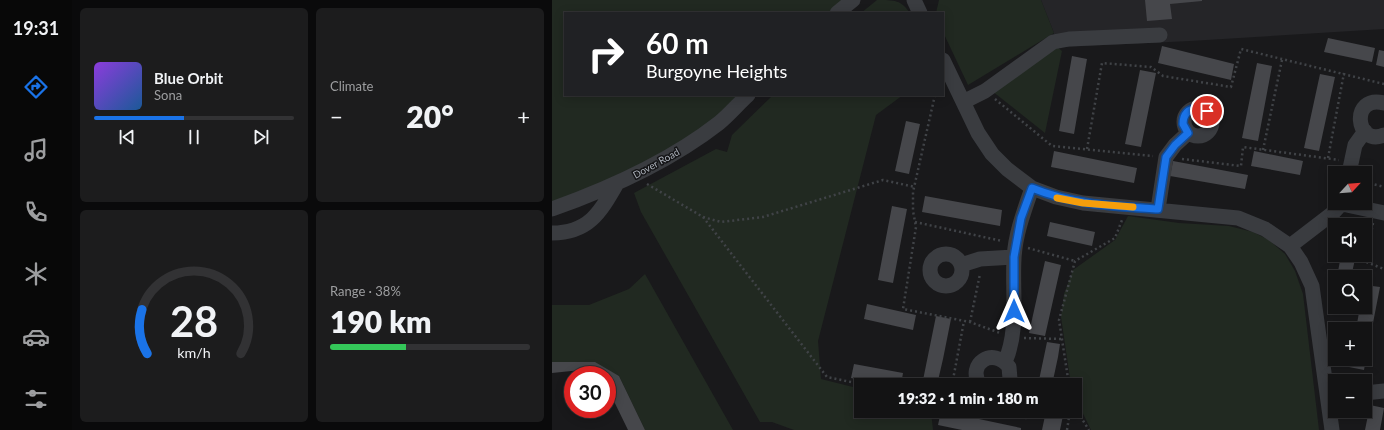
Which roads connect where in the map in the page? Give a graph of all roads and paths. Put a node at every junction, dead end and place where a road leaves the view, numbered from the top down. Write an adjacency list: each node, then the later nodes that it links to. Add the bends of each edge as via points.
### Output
1 (852, 0): 3 (street)
2 (914, 0): 4 (street)
3 (838, 12)
4 (920, 12)
5 (1160, 36): 10 (street, via 1069,39 1054,42)
6 (1282, 60): 8 (path); 18 (path, via 1241,49 1231,88 1163,76 1151,67 1102,63); 19 (path)
7 (944, 62): 13 (street)
8 (1344, 73): 9 (path); 21 (path)
9 (1384, 84)
10 (985, 91): 13 (street); 18 (path, via 1052,146)
11 (747, 96): 24 (street, Dover Road, via 720,122 679,151)
12 (935, 96): 27 (path)
13 (963, 102): 29 (street, via 992,154)
14 (1384, 103): 15 (street, via 1372,102 1363,109 1360,121)
15 (1365, 131): 17 (street, via 1375,136); 23 (street, via 1355,145)
16 (1188, 133): 20 (street)
17 (1384, 135)
18 (1087, 149): 20 (path)
19 (1263, 150): 20 (path, via 1243,147 1241,166); 21 (path)
20 (1166, 157): 32 (street)
21 (1328, 158): 22 (path)
22 (1348, 166)
23 (1350, 166)
24 (633, 176): 26 (street, Dover Road); 35 (path)
25 (1372, 184): 28 (path)
26 (616, 185): 31 (street, Dover Road); 37 (street, via 600,211 582,227)
27 (914, 187): 35 (path, via 883,180 763,217 721,222); 36 (path)
28 (1384, 187)
29 (1032, 188): 30 (street, via 1056,198); 40 (street, via 1021,218)
30 (1128, 207): 32 (street); 42 (path, via 1115,238)
31 (552, 209)
32 (1158, 209): 39 (street, via 1238,218 1265,229)
33 (1336, 210): 39 (street)
34 (1379, 212): 44 (path, via 1366,262)
35 (703, 216): 55 (path, via 826,377)
36 (915, 222): 38 (path); 45 (path, via 903,309)
37 (552, 233)
38 (986, 237): 40 (path); 41 (path)
39 (1290, 246): 50 (street, via 1312,286)
40 (1015, 251): 41 (street); 42 (path); 47 (street)
41 (983, 259): 43 (street); 46 (path)
42 (1075, 261): 48 (path, via 1059,320)
43 (961, 266)
44 (1384, 269)
45 (964, 321): 46 (path); 51 (path)
46 (970, 322): 47 (path)
47 (1013, 338): 48 (path); 49 (street)
48 (1062, 340): 54 (path)
49 (1005, 362): 52 (street, via 994,357 983,360 976,370); 53 (street, via 1010,373)
50 (1328, 375)
51 (953, 378)
52 (977, 378)
53 (1008, 378)
54 (1068, 378)
55 (854, 383)
56 (1384, 391): 57 (street)
57 (1372, 392)
58 (1069, 418): 61 (path)
59 (1081, 418): 62 (path)
60 (1332, 418): 63 (street)
61 (1067, 430)
62 (1089, 430)
63 (1332, 430)

